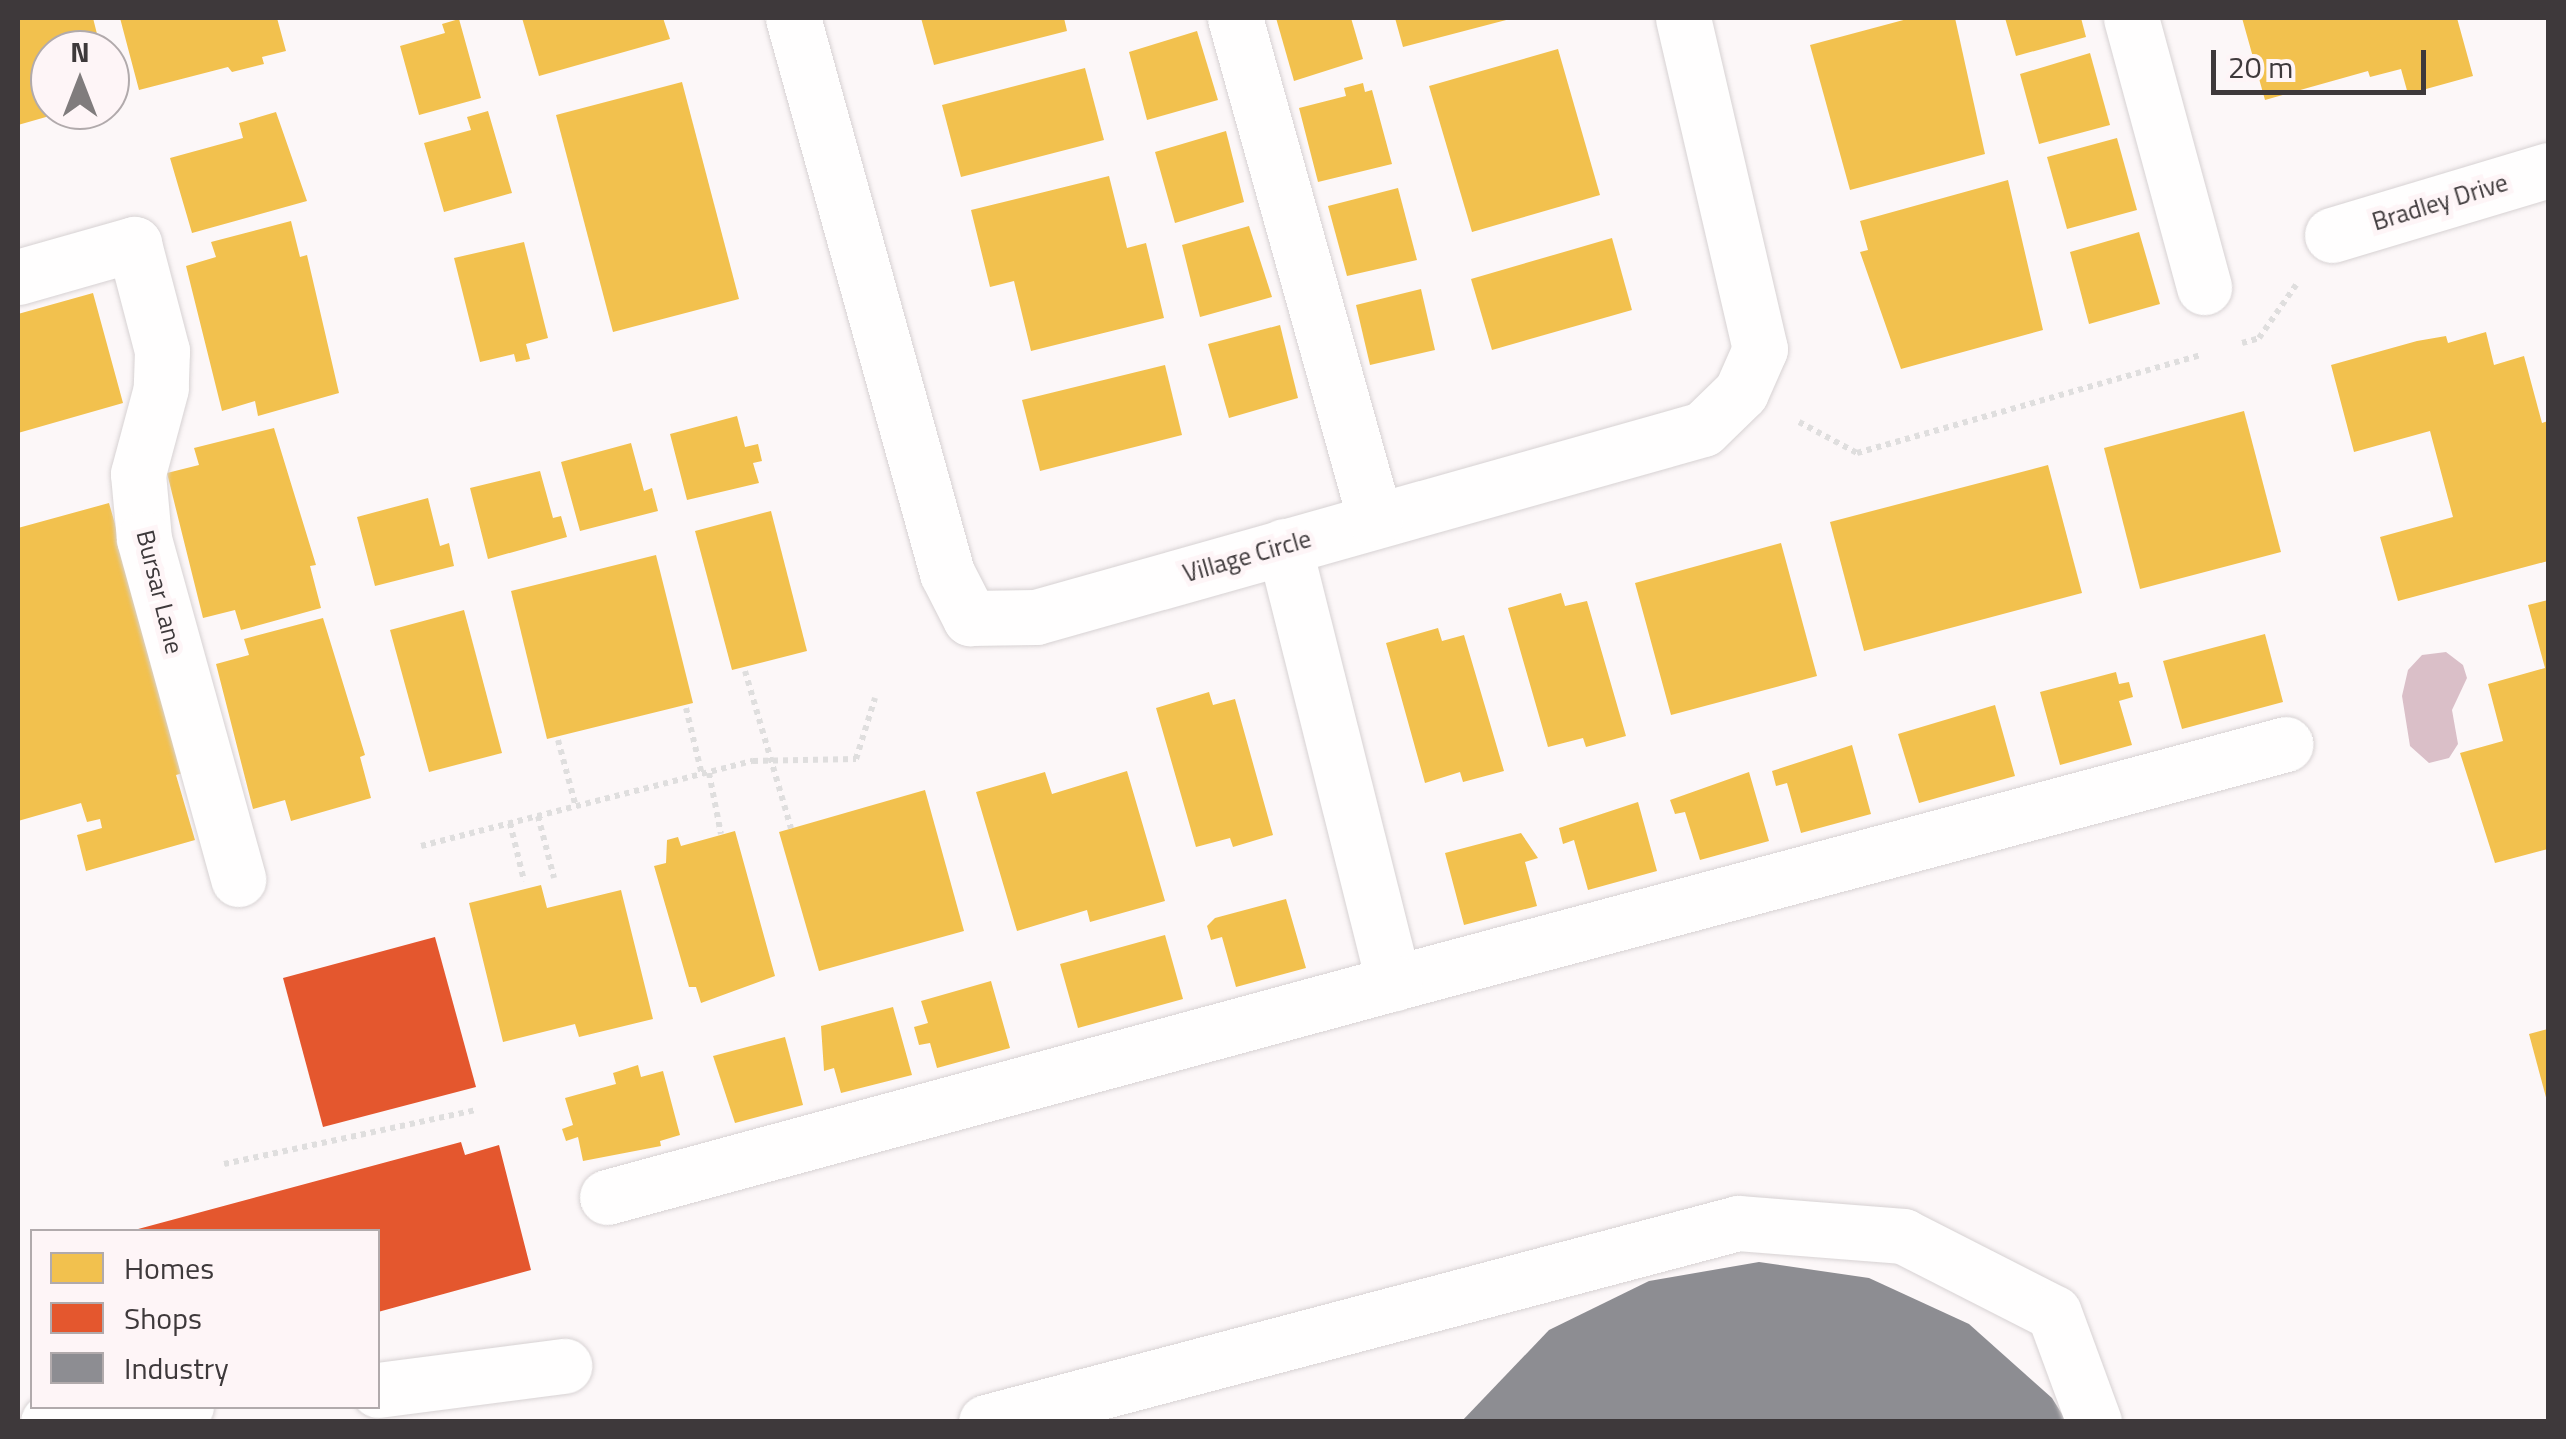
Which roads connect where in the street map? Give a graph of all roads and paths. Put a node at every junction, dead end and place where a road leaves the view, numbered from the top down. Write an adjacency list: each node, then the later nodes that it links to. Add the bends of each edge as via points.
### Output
1 (792, 18): 11 (street, Village Circle, via 947,573 970,618 1036,617)
2 (1236, 18): 10 (street)
3 (1683, 18): 9 (street, Village Circle, via 1753,302 1760,349)
4 (2130, 18): 8 (street)
5 (2548, 170): 6 (street, Bradley Drive)
6 (2332, 234): 9 (path, via 2259,338 1857,453)
7 (18, 276): 26 (street, Bursar Lane, via 134,244 162,352 161,388 138,474 144,538)
8 (2204, 287)
9 (1741, 392): 10 (street, Village Circle, via 1704,429)
10 (1375, 520): 11 (street, Village Circle)
11 (1284, 546): 28 (street)
12 (745, 671): 17 (path)
13 (875, 698): 17 (path, via 856,759)
14 (686, 708): 18 (path)
15 (558, 740): 19 (path)
16 (2286, 744): 28 (street)
17 (769, 762): 18 (path); 22 (path)
18 (705, 774): 19 (path); 23 (path)
19 (576, 807): 20 (path)
20 (538, 816): 21 (path); 25 (path)
21 (510, 824): 24 (path); 27 (path)
22 (791, 828)
23 (721, 834)
24 (421, 846)
25 (554, 878)
26 (238, 880)
27 (524, 881)
28 (1394, 983): 31 (street)
29 (476, 1110): 30 (path)
30 (224, 1164)
31 (608, 1196)
32 (564, 1366): 33 (street)
33 (380, 1390)
34 (160, 1409): 35 (street)
35 (48, 1422)
36 (986, 1422): 37 (street, via 1738,1223 1903,1236 2054,1313)
37 (2094, 1422)

